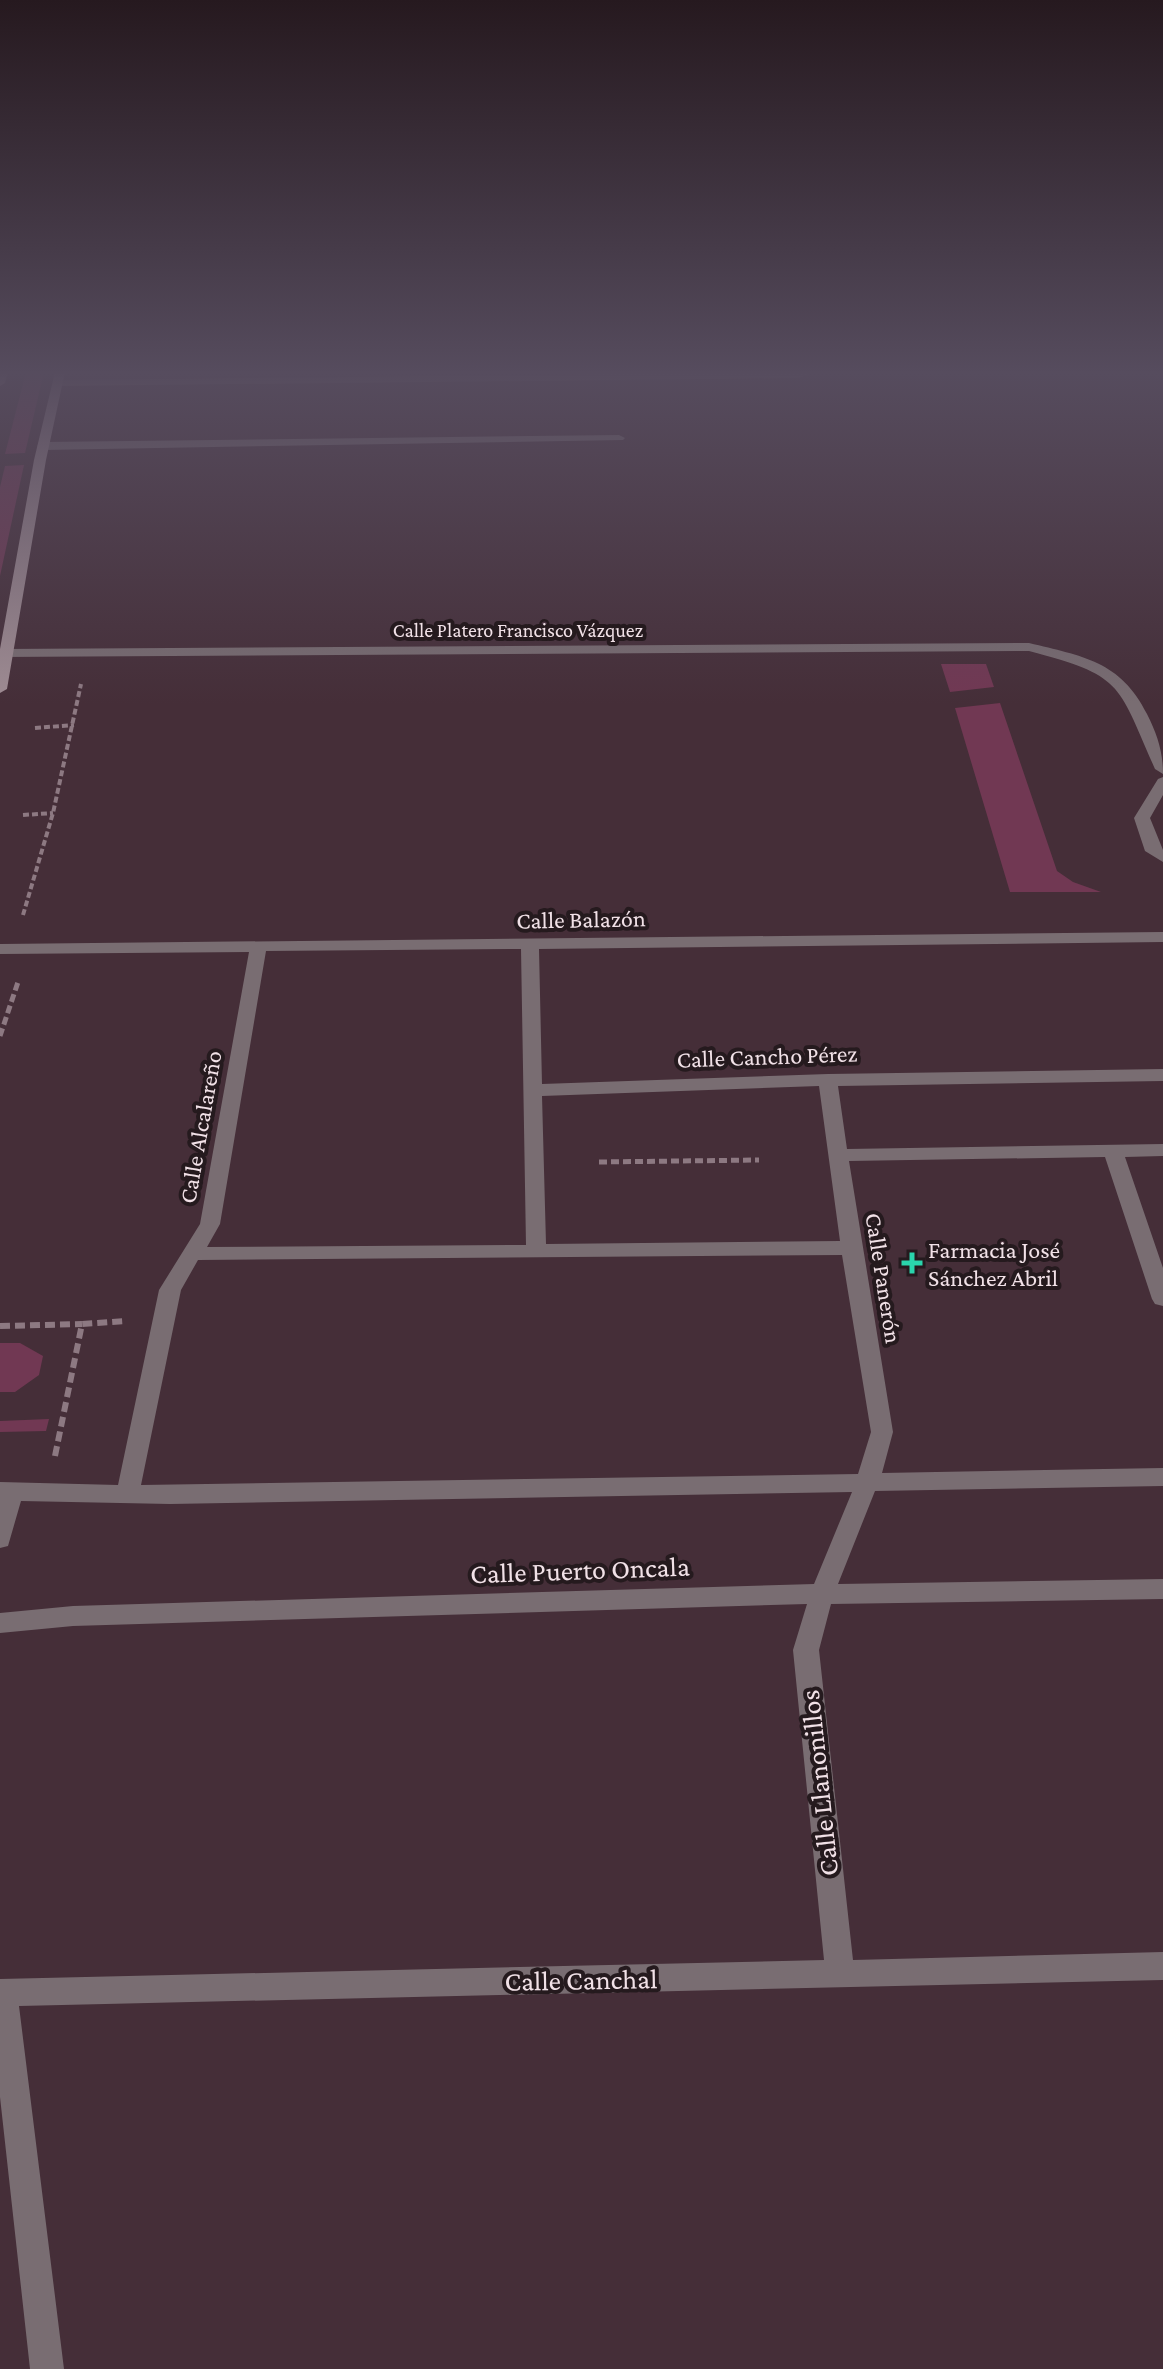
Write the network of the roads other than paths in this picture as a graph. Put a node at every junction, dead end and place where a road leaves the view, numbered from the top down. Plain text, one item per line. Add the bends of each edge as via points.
1 (36, 483) edge
2 (3, 653) edge
3 (0, 689) edge
4 (1163, 769) edge
5 (1163, 782) edge
6 (1163, 857) edge
7 (1163, 937) edge
8 (530, 944) junction
9 (258, 947) junction
10 (0, 949) edge
11 (1163, 1075) edge
12 (828, 1080) junction
13 (535, 1090) junction
14 (1163, 1150) edge
15 (1113, 1151) junction
16 (840, 1155) junction
17 (851, 1248) junction
18 (536, 1252) junction
19 (192, 1253) junction
20 (1163, 1299) edge
21 (1163, 1477) edge
22 (867, 1483) junction
23 (6, 1491) edge
24 (128, 1494) junction
25 (0, 1539) edge
26 (1163, 1589) edge
27 (822, 1594) junction
28 (0, 1623) edge
29 (1163, 1966) edge
30 (840, 1974) junction
31 (2, 1993) edge
32 (47, 2369) edge

1 - 2 main road
2 - 3 main road
2 - 4 street, Calle Platero Francisco Vázquez via 1029,647 1110,674 1127,691
5 - 6 street via 1142,818 1153,851
7 - 8 street, Calle Balazón
8 - 9 street, Calle Balazón
8 - 13 street
9 - 10 street, Calle Balazón
9 - 19 street, Calle Alcalareño via 210,1224
11 - 12 street, Calle Cancho Pérez
12 - 13 street, Calle Cancho Pérez
12 - 16 street, Calle Panerón
13 - 18 street
14 - 15 street
15 - 16 street
15 - 20 street
16 - 17 street, Calle Panerón
17 - 18 street
17 - 22 street, Calle Panerón via 882,1432
18 - 19 street
19 - 24 street, Calle Alcalareño via 170,1290
21 - 22 street
22 - 24 street
22 - 27 street, Calle Panerón
23 - 24 street
23 - 25 street
26 - 27 street, Calle Puerto Oncala
27 - 28 street, Calle Puerto Oncala via 73,1616
27 - 30 street, Calle Llanonillos via 806,1650
29 - 30 street, Calle Canchal
30 - 31 street, Calle Canchal
31 - 32 street

